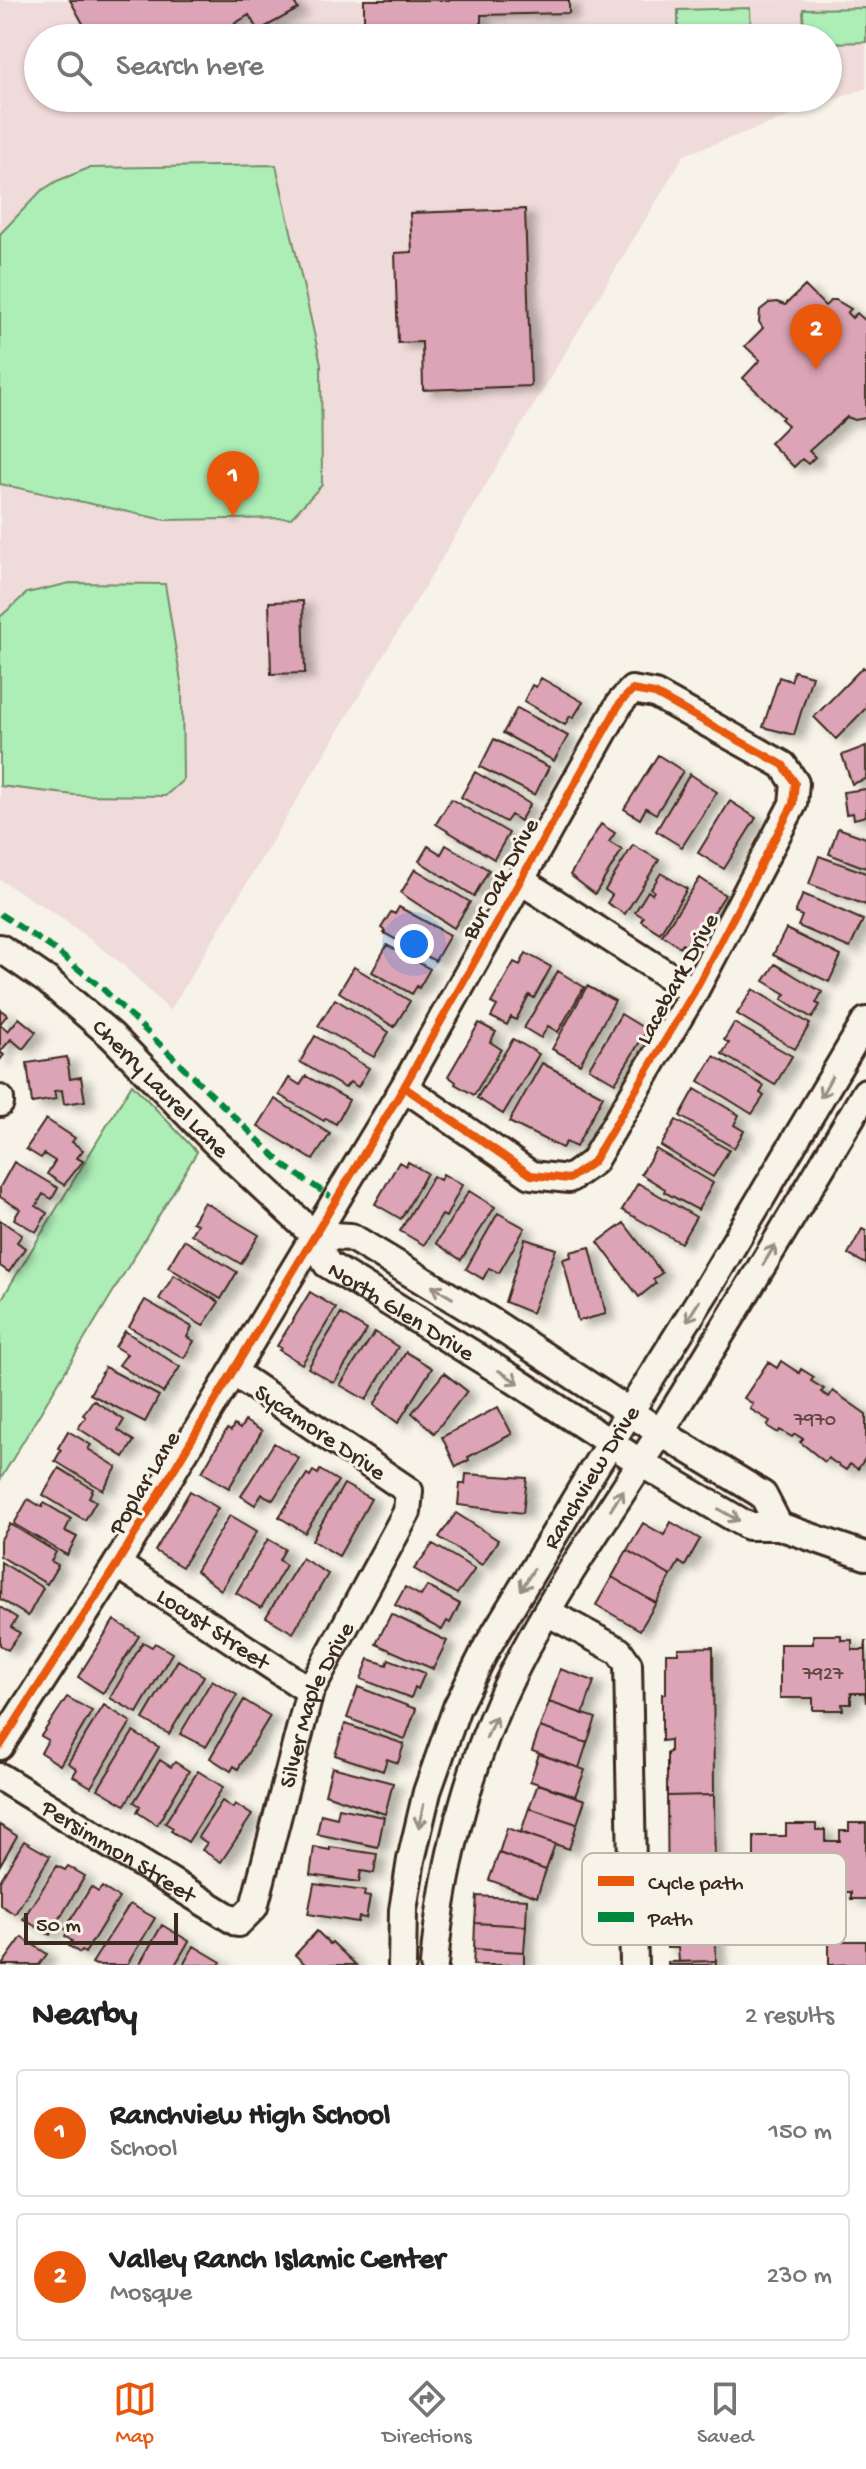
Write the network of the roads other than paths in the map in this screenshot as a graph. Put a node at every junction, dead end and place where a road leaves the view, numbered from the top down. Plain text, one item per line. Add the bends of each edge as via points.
1 (795, 783) joint
2 (520, 880) junction
3 (0, 948) edge
4 (694, 992) junction
5 (866, 1021) edge
6 (404, 1087) junction
7 (866, 1092) edge
8 (314, 1235) junction
9 (233, 1372) junction
10 (631, 1411) junction
11 (660, 1432) junction
12 (610, 1443) junction
13 (641, 1463) junction
14 (409, 1491) joint
15 (779, 1526) junction
16 (866, 1556) edge
17 (117, 1564) junction
18 (547, 1612) junction
19 (310, 1691) junction
20 (0, 1746) edge
21 (0, 1777) edge
22 (632, 1853) edge
23 (411, 1860) junction
24 (448, 1867) junction
25 (238, 1923) joint
26 (634, 1945) edge
27 (402, 1965) edge
28 (434, 1965) edge
29 (634, 1965) edge

1 - 2 street, Bur Oak Drive via 783,765 655,694 632,690
1 - 4 street, Lacebark Drive via 793,804
2 - 4 street
2 - 6 street, Bur Oak Drive
3 - 8 street, Cherry Laurel Lane via 112,1036
4 - 6 street, Lacebark Drive via 593,1162 569,1179 531,1175
5 -> 10 street, Ranchview Drive
6 - 8 street, Bur Oak Drive
11 -> 7 street, Ranchview Drive
8 - 9 street, Poplar Lane
10 -> 8 street, North Glen Drive via 351,1237
8 -> 12 street, North Glen Drive via 327,1264
9 - 14 street, Sycamore Drive
9 - 17 street, Poplar Lane
10 - 11 street, North Glen Drive
10 - 12 street, Ranchview Drive
11 - 13 street, Ranchview Drive
11 - 15 street, North Glen Drive via 763,1495
12 - 13 street, North Glen Drive
12 -> 23 street, Ranchview Drive via 487,1647 457,1707 427,1792
13 -> 15 street, North Glen Drive via 748,1526
18 -> 13 street, Ranchview Drive
14 - 19 street, Silver Maple Drive via 407,1512
15 - 16 street, North Glen Drive
17 - 19 street, Locust Street
17 - 20 street, Poplar Lane
18 - 22 street via 619,1651 628,1664
24 -> 18 street, Ranchview Drive via 483,1747 523,1653
19 - 25 street, Silver Maple Drive via 254,1907
21 - 25 street, Persimmon Street
23 - 24 street
23 - 27 street, Ranchview Drive
24 - 28 street, Ranchview Drive
26 - 29 street

